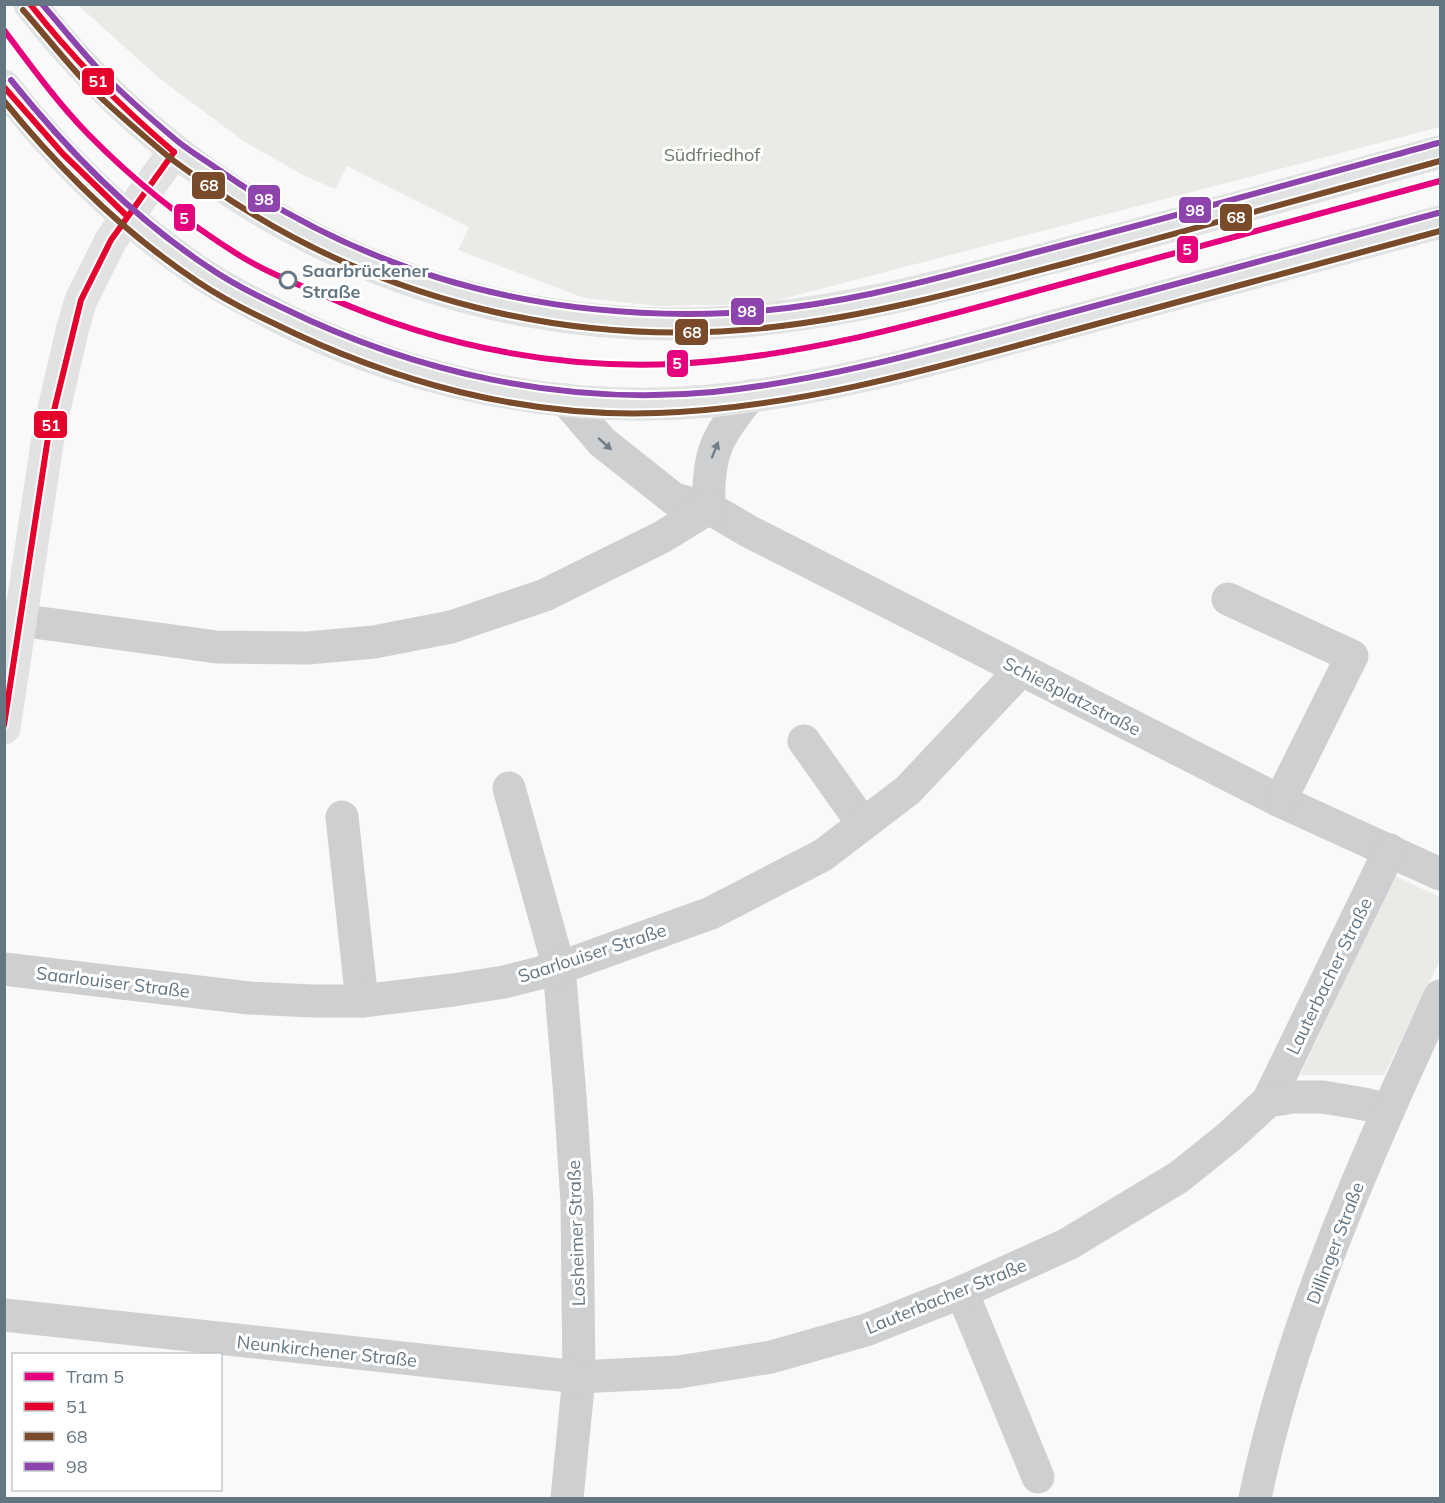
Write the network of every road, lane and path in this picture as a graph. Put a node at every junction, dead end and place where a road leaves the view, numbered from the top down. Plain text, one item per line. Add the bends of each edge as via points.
1 (30, 4) edge
2 (4, 86) edge
3 (174, 152) junction
4 (1440, 152) edge
5 (127, 216) junction
6 (1440, 222) edge
7 (750, 396) junction
8 (566, 400) junction
9 (709, 508) junction
10 (1228, 599) dead end
11 (13, 619) edge
12 (1021, 670) junction
13 (4, 728) edge
14 (804, 741) dead end
15 (509, 788) dead end
16 (1280, 801) junction
17 (342, 818) dead end
18 (863, 824) junction
19 (1390, 850) junction
20 (1440, 874) edge
21 (559, 968) junction
22 (4, 969) edge
23 (1440, 996) edge
24 (362, 1000) junction
25 (1268, 1101) junction
26 (1388, 1110) junction
27 (962, 1292) junction
28 (4, 1315) edge
29 (579, 1377) junction
30 (1038, 1477) dead end
31 (567, 1498) edge
32 (1255, 1498) edge

1 - 3 main road via 87,72
2 - 5 main road via 57,148
3 - 4 main road via 241,200 339,251 404,278 539,313 649,324 729,322 806,314 903,296
3 - 5 main road
5 - 8 main road via 197,271 340,346 445,379
5 - 11 main road via 81,300 54,405
6 - 7 main road via 939,357
7 - 8 main road via 647,404
9 -> 7 street via 712,457 726,427
8 -> 9 street, Schießplatzstraße via 602,442 674,499
9 - 11 street via 662,537 545,595 451,627 374,642 308,648 217,647
9 - 12 street, Schießplatzstraße
10 - 16 street via 1352,656
11 - 13 main road
12 - 16 street, Schießplatzstraße
12 - 18 street, Saarlouiser Straße via 908,790
14 - 18 street
15 - 21 street, Losheimer Straße
16 - 19 street, Schießplatzstraße
17 - 24 street
18 - 21 street, Saarlouiser Straße via 823,855 711,913
19 - 20 street, Schießplatzstraße
19 - 25 street, Lauterbacher Straße
21 - 24 street, Saarlouiser Straße via 504,982
21 - 29 street, Losheimer Straße via 577,1203
22 - 24 street, Saarlouiser Straße via 249,998
23 - 26 street, Dillinger Straße
25 - 26 street via 1323,1097
25 - 27 street, Lauterbacher Straße via 1179,1177 1068,1244
26 - 32 street, Dillinger Straße via 1334,1241 1287,1371
27 - 29 street, Lauterbacher Straße via 866,1330 771,1357 679,1372
27 - 30 street
28 - 29 street, Neunkirchener Straße
29 - 31 street, Losheimer Straße

